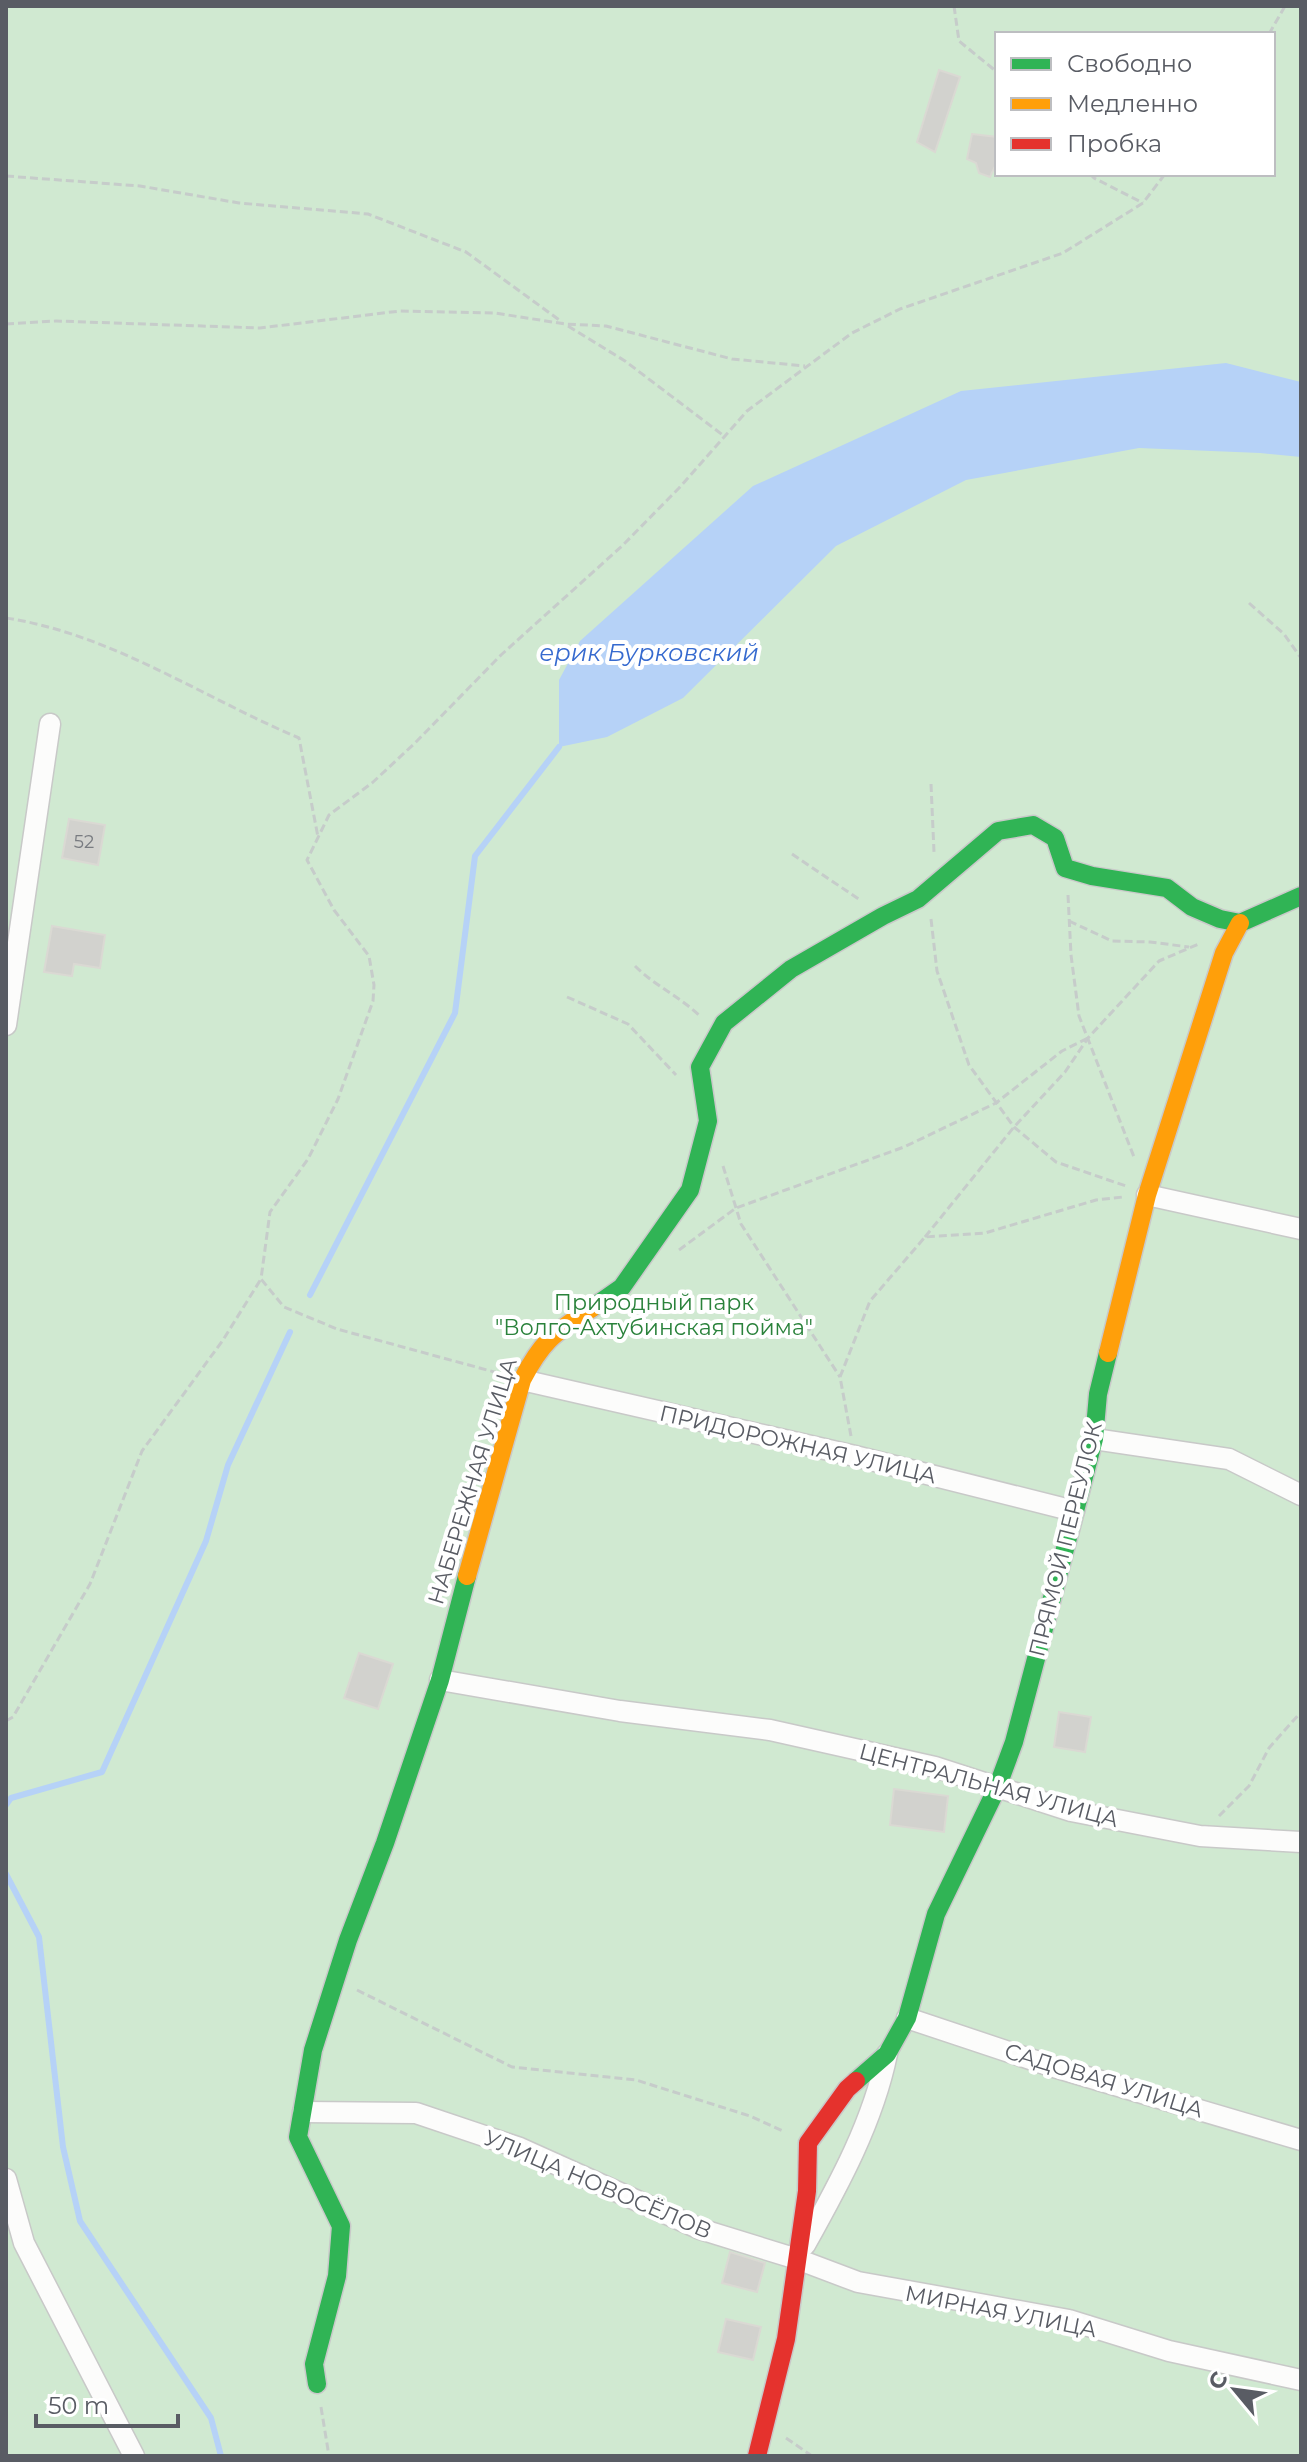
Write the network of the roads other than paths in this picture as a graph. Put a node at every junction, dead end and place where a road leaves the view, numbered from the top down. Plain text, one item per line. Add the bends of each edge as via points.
1 (50, 724) dead end
2 (1301, 896) edge
3 (1240, 923) junction
4 (6, 1025) edge
5 (1147, 1195) junction
6 (1301, 1229) edge
7 (522, 1380) junction
8 (1094, 1439) junction
9 (1301, 1495) edge
10 (1074, 1511) junction
11 (440, 1680) junction
12 (997, 1788) junction
13 (1301, 1842) edge
14 (907, 2018) junction
15 (887, 2054) junction
16 (303, 2112) junction
17 (1301, 2140) edge
18 (6, 2179) edge
19 (797, 2259) junction
20 (1301, 2380) edge
21 (317, 2384) road end
22 (134, 2456) edge
23 (757, 2456) edge

1 - 4 street
2 - 3 street
3 - 5 street, ПРЯМОЙ ПЕРЕУЛОК via 1224,953
3 - 7 street, НАБЕРЕЖНАЯ УЛИЦА via 1192,907 1167,888 1065,868 1055,838 1033,825 998,831 918,899 791,969 724,1023 700,1067 708,1121 690,1190 622,1287 549,1337
5 - 6 street
5 - 8 street, ПРЯМОЙ ПЕРЕУЛОК via 1098,1394
7 - 10 street, ПРИДОРОЖНАЯ УЛИЦА
7 - 11 street, НАБЕРЕЖНАЯ УЛИЦА
8 - 9 street via 1229,1459
8 - 10 street, ПРЯМОЙ ПЕРЕУЛОК
10 - 12 street, ПРЯМОЙ ПЕРЕУЛОК via 1014,1742
11 - 12 street, ЦЕНТРАЛЬНАЯ УЛИЦА via 770,1730 935,1767
11 - 16 street, НАБЕРЕЖНАЯ УЛИЦА via 313,2050
12 - 13 street, ЦЕНТРАЛЬНАЯ УЛИЦА via 1071,1811 1200,1836
12 - 14 street, ПРЯМОЙ ПЕРЕУЛОК via 936,1914
14 - 15 street, ПРЯМОЙ ПЕРЕУЛОК
14 - 17 street, САДОВАЯ УЛИЦА
15 - 19 street, ПРЯМОЙ ПЕРЕУЛОК via 880,2089 840,2184
15 - 19 street, ПРЯМОЙ ПЕРЕУЛОК via 847,2089 808,2143
16 - 19 street, УЛИЦА НОВОСЁЛОВ via 416,2113 520,2148 700,2229
16 - 21 street, НАБЕРЕЖНАЯ УЛИЦА via 298,2137 341,2226 337,2276 314,2364
18 - 22 street via 24,2243
19 - 20 street, МИРНАЯ УЛИЦА via 858,2282 1069,2320 1169,2351
19 - 23 street via 786,2339

